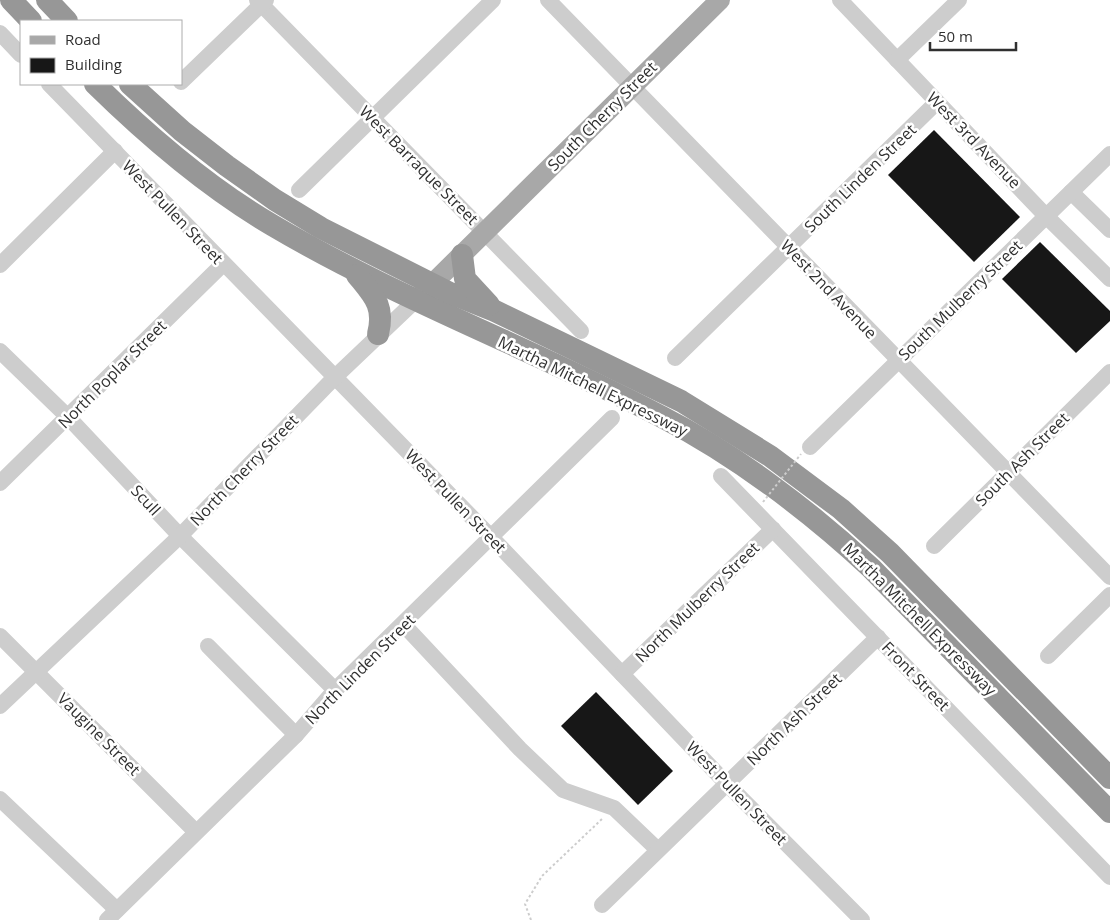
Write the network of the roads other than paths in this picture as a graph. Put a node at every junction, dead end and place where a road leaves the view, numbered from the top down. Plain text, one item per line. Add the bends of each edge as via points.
1 (10, 0) edge
2 (47, 0) edge
3 (493, 0) edge
4 (548, 0) edge
5 (720, 0) edge
6 (840, 0) edge
7 (959, 0) edge
8 (261, 2) edge
9 (31, 20) edge
10 (66, 20) edge
11 (1, 35) edge
12 (20, 54) edge
13 (897, 60) junction
14 (182, 82) edge
15 (50, 85) edge
16 (96, 85) edge
17 (131, 85) edge
18 (632, 87) junction
19 (937, 102) junction
20 (372, 118) junction
21 (115, 151) junction
22 (1110, 154) edge
23 (299, 190) dead end
24 (1071, 192) junction
25 (1046, 216) junction
26 (1110, 230) edge
27 (485, 232) junction
28 (788, 247) junction
29 (462, 255) junction
30 (223, 264) junction
31 (0, 265) edge
32 (353, 270) junction
33 (1110, 279) edge
34 (432, 284) junction
35 (416, 300) junction
36 (495, 311) junction
37 (581, 330) dead end
38 (378, 334) junction
39 (0, 351) edge
40 (675, 358) dead end
41 (898, 359) junction
42 (1110, 372) edge
43 (334, 377) junction
44 (68, 418) junction
45 (612, 418) dead end
46 (806, 450) road end
47 (1008, 474) junction
48 (721, 476) dead end
49 (0, 483) edge
50 (773, 529) junction
51 (180, 536) junction
52 (492, 538) junction
53 (934, 546) dead end
54 (1110, 577) edge
55 (1110, 594) edge
56 (404, 624) junction
57 (0, 636) edge
58 (878, 637) junction
59 (208, 646) dead end
60 (1048, 656) dead end
61 (37, 672) junction
62 (622, 674) junction
63 (335, 690) junction
64 (0, 706) edge
65 (296, 735) junction
66 (1110, 778) edge
67 (727, 784) junction
68 (0, 799) edge
69 (1110, 812) edge
70 (196, 832) junction
71 (658, 850) junction
72 (1110, 877) edge
73 (602, 905) dead end
74 (112, 915) edge
75 (862, 920) edge

1 - 9 highway
2 - 10 highway
3 - 20 street
4 - 18 street, West 2nd Avenue
5 - 18 main road, South Cherry Street
6 - 13 street, West 3rd Avenue
7 - 13 street
8 - 14 street
8 - 20 street, West Barraque Street
11 - 12 street
13 - 19 street, West 3rd Avenue
15 - 21 street, West Pullen Street
16 - 32 highway, Martha Mitchell Expressway via 143,129 223,192 270,224
17 - 34 highway, Martha Mitchell Expressway via 182,131 275,200 321,228
18 - 27 main road, South Cherry Street
18 - 28 street, West 2nd Avenue
19 - 25 street, West 3rd Avenue
19 - 28 street, South Linden Street
20 - 23 street
20 - 27 street, West Barraque Street
21 - 30 street, West Pullen Street
21 - 31 street
22 - 24 street, South Mulberry Street
24 - 25 street, South Mulberry Street
24 - 26 street
25 - 33 street, West 3rd Avenue
25 - 41 street, South Mulberry Street
27 - 29 main road, North Cherry Street
27 - 37 street, West Barraque Street
28 - 40 street, South Linden Street
28 - 41 street, West 2nd Avenue
29 - 34 main road, North Cherry Street
29 - 36 highway via 465,280
30 - 43 street, West Pullen Street
30 - 44 street, North Poplar Street
32 - 35 highway, Martha Mitchell Expressway
32 - 38 highway via 380,308 382,319
34 - 35 main road, North Cherry Street
34 - 36 highway, Martha Mitchell Expressway
35 - 38 street, North Cherry Street
35 - 69 highway, Martha Mitchell Expressway via 663,417 765,482 871,568
36 - 66 highway, Martha Mitchell Expressway via 681,401 808,483 890,553
38 - 43 street, North Cherry Street
39 - 44 street, Scull
41 - 46 street, South Mulberry Street
41 - 47 street, West 2nd Avenue
42 - 47 street, South Ash Street
43 - 51 street, North Cherry Street
43 - 52 street, West Pullen Street
44 - 49 street, North Poplar Street
44 - 51 street, Scull
45 - 52 street, North Linden Street
47 - 53 street, South Ash Street
47 - 54 street, West 2nd Avenue
48 - 50 street, Front Street
50 - 58 street, Front Street
50 - 62 street, North Mulberry Street
51 - 61 street, North Cherry Street
51 - 63 street, Scull
52 - 56 street, North Linden Street
52 - 62 street, West Pullen Street
55 - 60 street
56 - 63 street, North Linden Street
56 - 71 street via 520,749 563,790 614,808
57 - 61 street, Vaugine Street
58 - 67 street, North Ash Street
58 - 72 street, Front Street
59 - 65 street
61 - 64 street, North Cherry Street
61 - 70 street, Vaugine Street
62 - 67 street, West Pullen Street
63 - 65 street, North Linden Street
65 - 70 street, North Linden Street
67 - 71 street, North Ash Street
67 - 75 street, West Pullen Street
68 - 74 street
70 - 74 street, North Linden Street
71 - 73 street, North Ash Street

